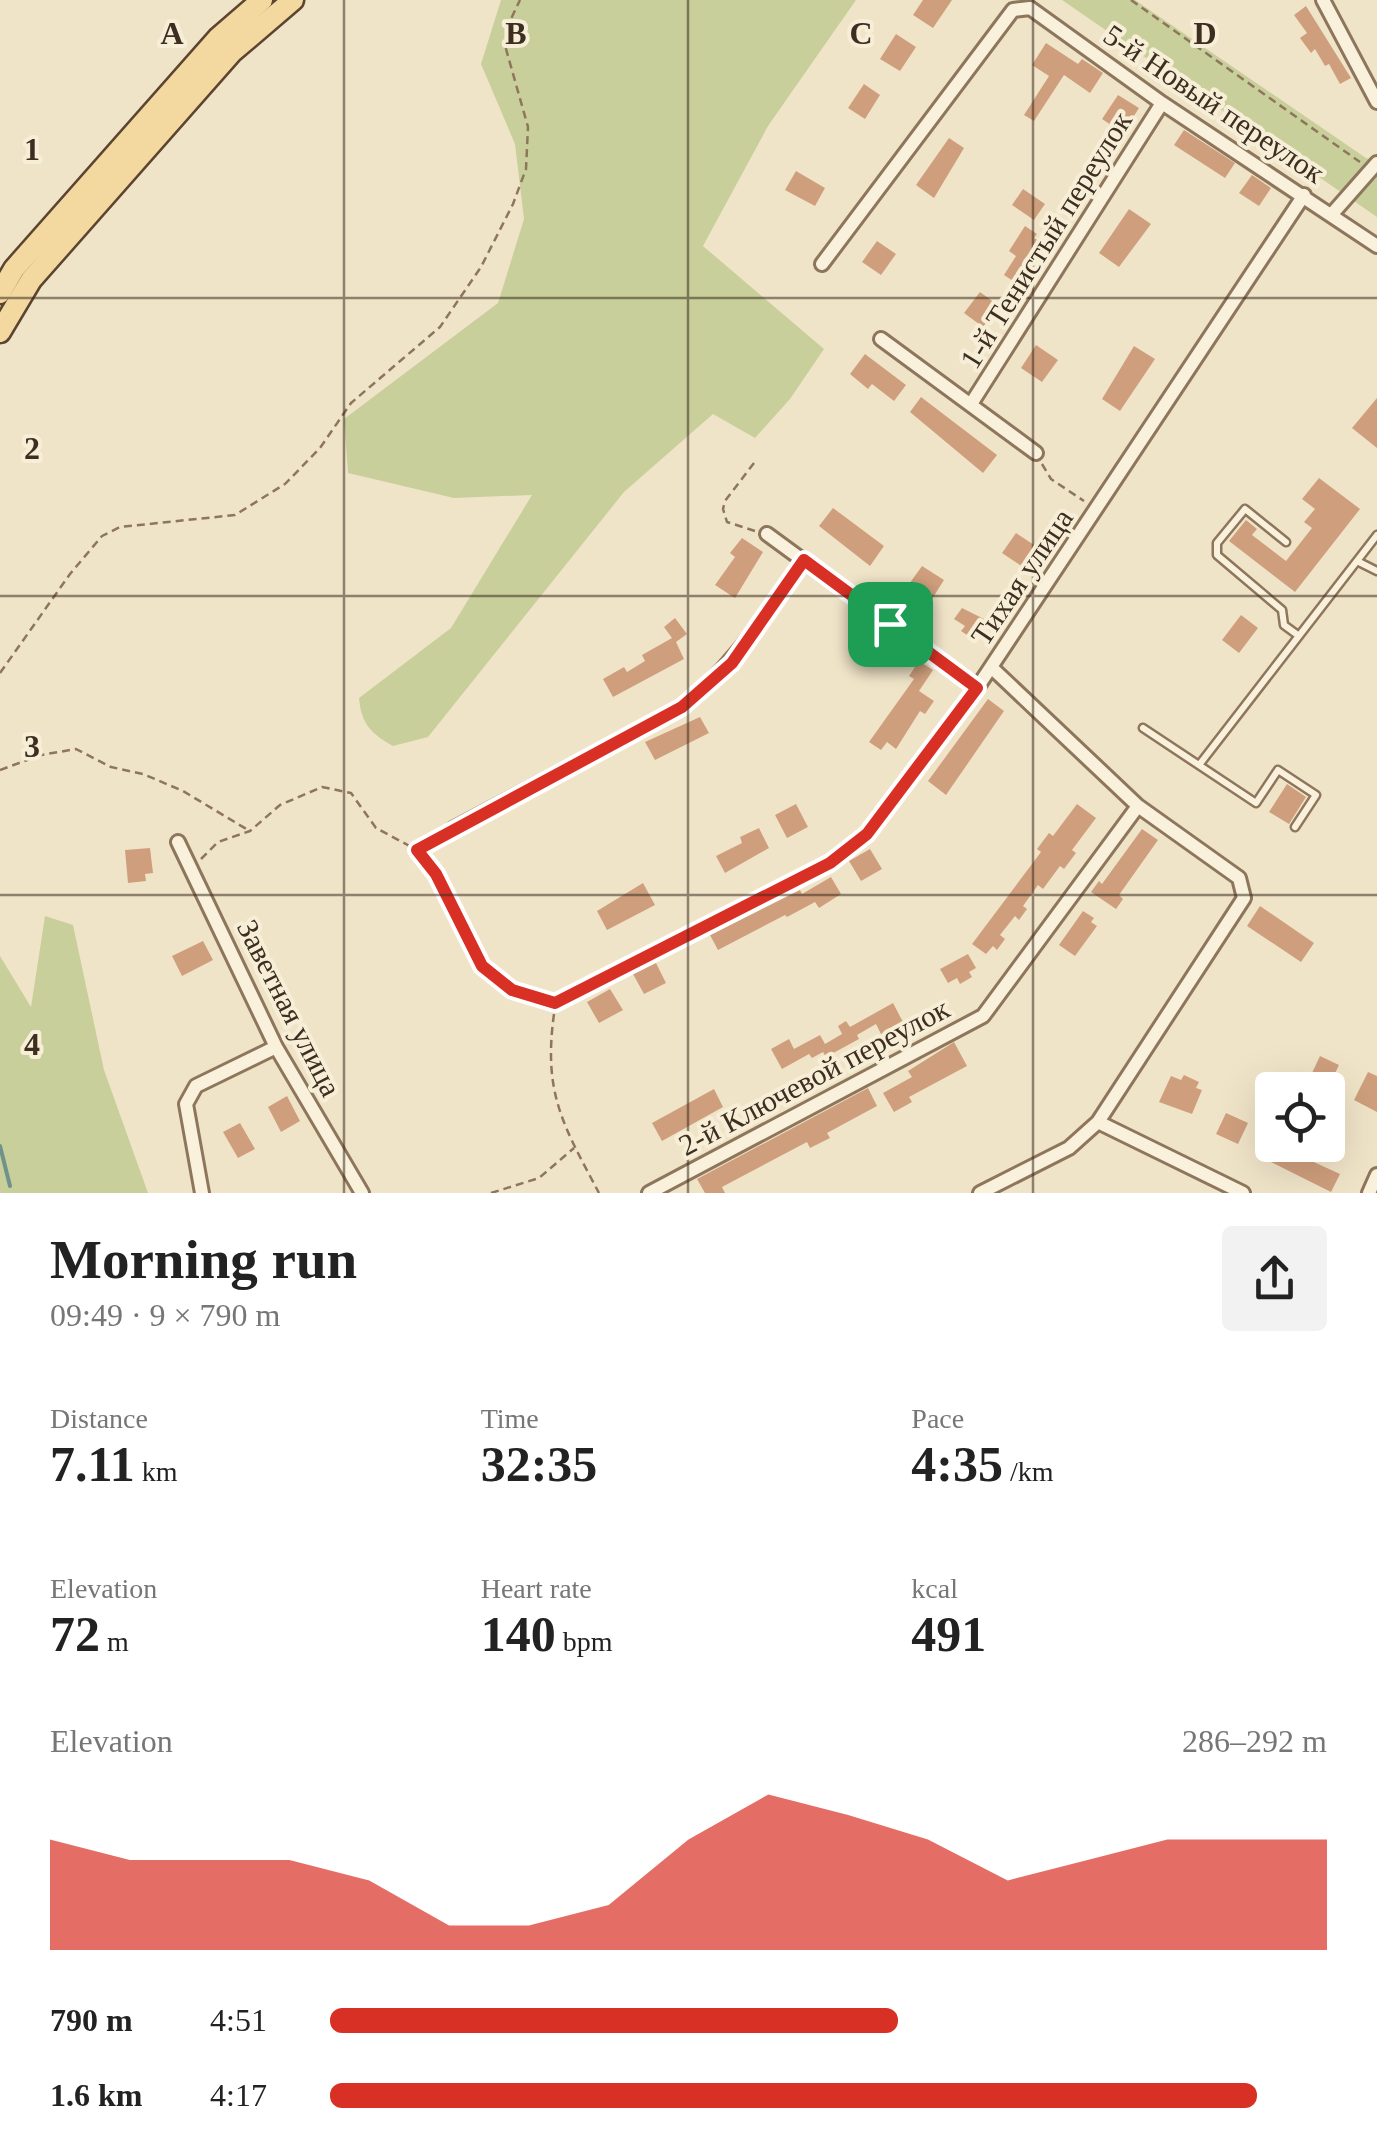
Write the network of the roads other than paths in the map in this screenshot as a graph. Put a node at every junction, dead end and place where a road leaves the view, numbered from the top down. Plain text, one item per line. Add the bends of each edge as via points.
1 (262, 0) edge
2 (293, 0) edge
3 (1323, 0) edge
4 (1377, 102) edge
5 (1162, 103) junction
6 (1373, 166) edge
7 (1304, 195) junction
8 (1332, 214) junction
9 (1377, 246) edge
10 (822, 264) dead end
11 (0, 293) edge
12 (0, 332) edge
13 (881, 338) dead end
14 (971, 404) junction
15 (1036, 453) road end
16 (767, 534) road end
17 (1377, 535) edge
18 (1286, 542) dead end
19 (804, 560) junction
20 (1357, 561) junction
21 (1377, 571) edge
22 (1299, 636) junction
23 (991, 667) junction
24 (977, 688) junction
25 (1143, 728) dead end
26 (1199, 765) junction
27 (1138, 806) junction
28 (1295, 827) dead end
29 (453, 829) road end
30 (178, 842) dead end
31 (555, 1003) road end
32 (276, 1047) junction
33 (1098, 1122) junction
34 (1377, 1175) edge
35 (202, 1193) edge
36 (362, 1193) edge
37 (649, 1193) edge
38 (980, 1193) edge
39 (1243, 1193) edge
40 (1368, 1193) edge

1 - 11 main road via 218,38
2 - 12 main road via 232,52 81,223 31,280
3 - 4 street
5 - 7 street, 5-й Новый переулок
5 - 10 street, 5-й Новый переулок via 1021,6
5 - 14 street, 1-й Тенистый переулок
6 - 8 street
7 - 8 street, 5-й Новый переулок
7 - 23 street, Тихая улица
8 - 9 street, 5-й Новый переулок
13 - 14 street
14 - 15 street
16 - 19 street
17 - 20 lane
18 - 22 lane via 1245,508 1217,543 1217,555 1282,610 1284,625
19 - 24 street
19 - 29 street via 732,663 682,707
20 - 21 lane
20 - 22 lane
22 - 26 lane
23 - 24 street, Тихая улица
23 - 27 street
24 - 31 street, Тихая улица via 867,834 830,863
25 - 26 lane
26 - 28 lane via 1256,803 1278,770 1316,795
27 - 33 street via 1240,878 1244,898
27 - 37 street, 2-й Ключевой переулок via 983,1016
30 - 32 street, Заветная улица
32 - 35 street via 196,1086 186,1104
32 - 36 street, Заветная улица
33 - 38 street via 1069,1148
33 - 39 street
34 - 40 street

